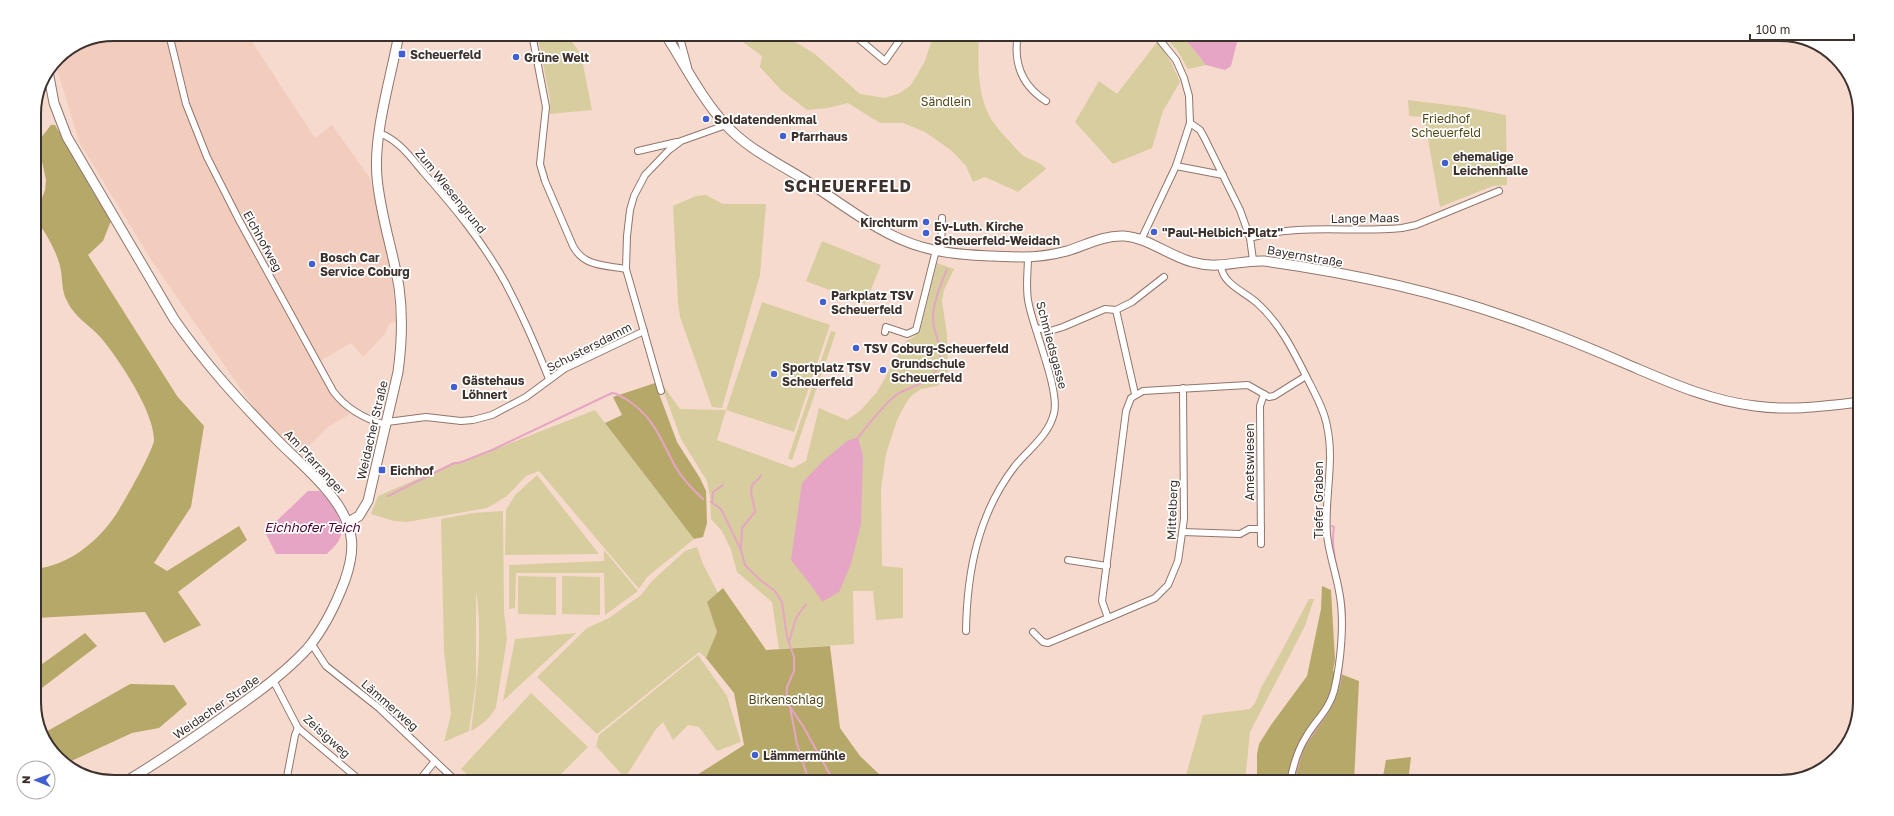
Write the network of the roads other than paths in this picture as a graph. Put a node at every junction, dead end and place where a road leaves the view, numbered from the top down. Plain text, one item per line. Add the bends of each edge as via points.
1 (171, 41) edge
2 (398, 41) edge
3 (533, 41) edge
4 (670, 41) edge
5 (681, 41) edge
6 (861, 41) edge
7 (899, 41) edge
8 (1017, 41) edge
9 (1161, 41) edge
10 (689, 70) junction
11 (50, 80) edge
12 (1046, 100) dead end
13 (1190, 123) junction
14 (726, 125) junction
15 (379, 133) junction
16 (681, 141) junction
17 (638, 151) dead end
18 (1176, 166) junction
19 (1223, 175) junction
20 (1499, 191) dead end
21 (942, 218) dead end
22 (1250, 238) junction
23 (1141, 240) junction
24 (938, 250) junction
25 (1028, 256) junction
26 (1253, 260) junction
27 (1222, 266) junction
28 (626, 269) junction
29 (1164, 277) dead end
30 (1116, 310) junction
31 (1036, 328) junction
32 (644, 331) junction
33 (885, 332) dead end
34 (1306, 376) junction
35 (549, 379) junction
36 (1183, 388) junction
37 (661, 391) dead end
38 (1135, 394) junction
39 (1264, 394) junction
40 (1853, 403) edge
41 (387, 423) junction
42 (347, 523) junction
43 (1261, 530) junction
44 (1183, 532) junction
45 (1261, 544) dead end
46 (1068, 560) dead end
47 (1107, 566) junction
48 (1108, 618) junction
49 (966, 631) dead end
50 (1033, 632) dead end
51 (311, 643) junction
52 (273, 680) junction
53 (298, 728) junction
54 (435, 761) junction
55 (136, 775) edge
56 (287, 775) edge
57 (354, 775) edge
58 (424, 775) edge
59 (450, 775) edge
60 (1292, 775) edge

1 - 41 street, Eichhofweg via 186,104 209,162 333,391 348,408 363,417
2 - 15 street, Weidacher Straße
3 - 28 street via 546,107 540,164 544,181 580,256 593,263
4 - 10 street, Bayernstraße
5 - 10 street
6 - 7 street via 885,61
8 - 12 street via 1018,68 1038,95
9 - 13 street via 1176,60 1184,78 1189,96
10 - 14 street, Bayernstraße
11 - 42 street, Am Pfarranger via 54,103 67,137 174,319 209,367 337,504
13 - 18 street
13 - 19 street via 1200,130
14 - 16 street, Schustersdamm
14 - 24 street, Bayernstraße via 756,149 875,224 905,241
15 - 35 street, Zum Wiesengrund via 399,145 444,195 475,235 505,283 530,332
15 - 41 street, Weidacher Straße via 377,179 399,287 402,320 398,372
16 - 17 street
16 - 28 street, Schustersdamm via 656,162 639,184 630,210
18 - 19 street
18 - 23 street
19 - 22 street
20 - 22 street, Lange Maas via 1416,226 1278,231
21 - 24 street
22 - 26 street
23 - 25 street, Bayernstraße via 1116,236 1045,256
23 - 27 street, Bayernstraße via 1192,262
24 - 25 street, Bayernstraße
24 - 33 street via 916,330 907,334 886,328
25 - 31 street, Schmiedsgasse via 1028,299
26 - 27 street, Bayernstraße
26 - 40 street, Bayernstraße via 1290,264 1437,296 1487,310 1539,328 1674,384 1720,399 1756,406 1799,409
27 - 34 street, Tiefer Graben via 1222,272 1229,282 1256,302 1276,324
28 - 32 street, Schustersdamm
29 - 30 street via 1132,302
30 - 31 street via 1104,309 1050,331
30 - 38 street
31 - 49 street, Schmiedsgasse via 1052,386 1055,412 1044,434 1000,488 981,527 968,583
32 - 35 street, Schustersdamm via 564,369
32 - 37 street, Schustersdamm
34 - 39 street via 1274,396
34 - 60 street, Tiefer Graben via 1327,426 1330,445 1327,537 1340,592 1340,639 1334,691 1324,713 1308,733 1299,750
35 - 41 street, Schustersdamm via 510,407 486,416 461,421 412,418
36 - 38 street
36 - 39 street via 1248,385
36 - 44 street, Mittelberg
38 - 47 street via 1129,400 1126,411
39 - 43 street, Ametswiesen via 1260,406
41 - 42 street, Weidacher Straße via 367,505 359,516
42 - 51 street, Weidacher Straße via 353,545 348,572 335,604
43 - 44 street via 1248,529 1240,534
43 - 45 street, Ametswiesen
44 - 48 street, Mittelberg via 1172,578 1161,594 1144,604
46 - 47 street
47 - 48 street via 1102,601
48 - 50 street, Mittelberg via 1048,643 1043,642
51 - 52 street, Weidacher Straße
51 - 54 street, Lämmerweg via 326,666 379,708
52 - 53 street, Zeisigweg
52 - 55 street, Weidacher Straße via 176,750
53 - 56 street
53 - 57 street, Zeisigweg
54 - 58 street
54 - 59 street, Lämmerweg

